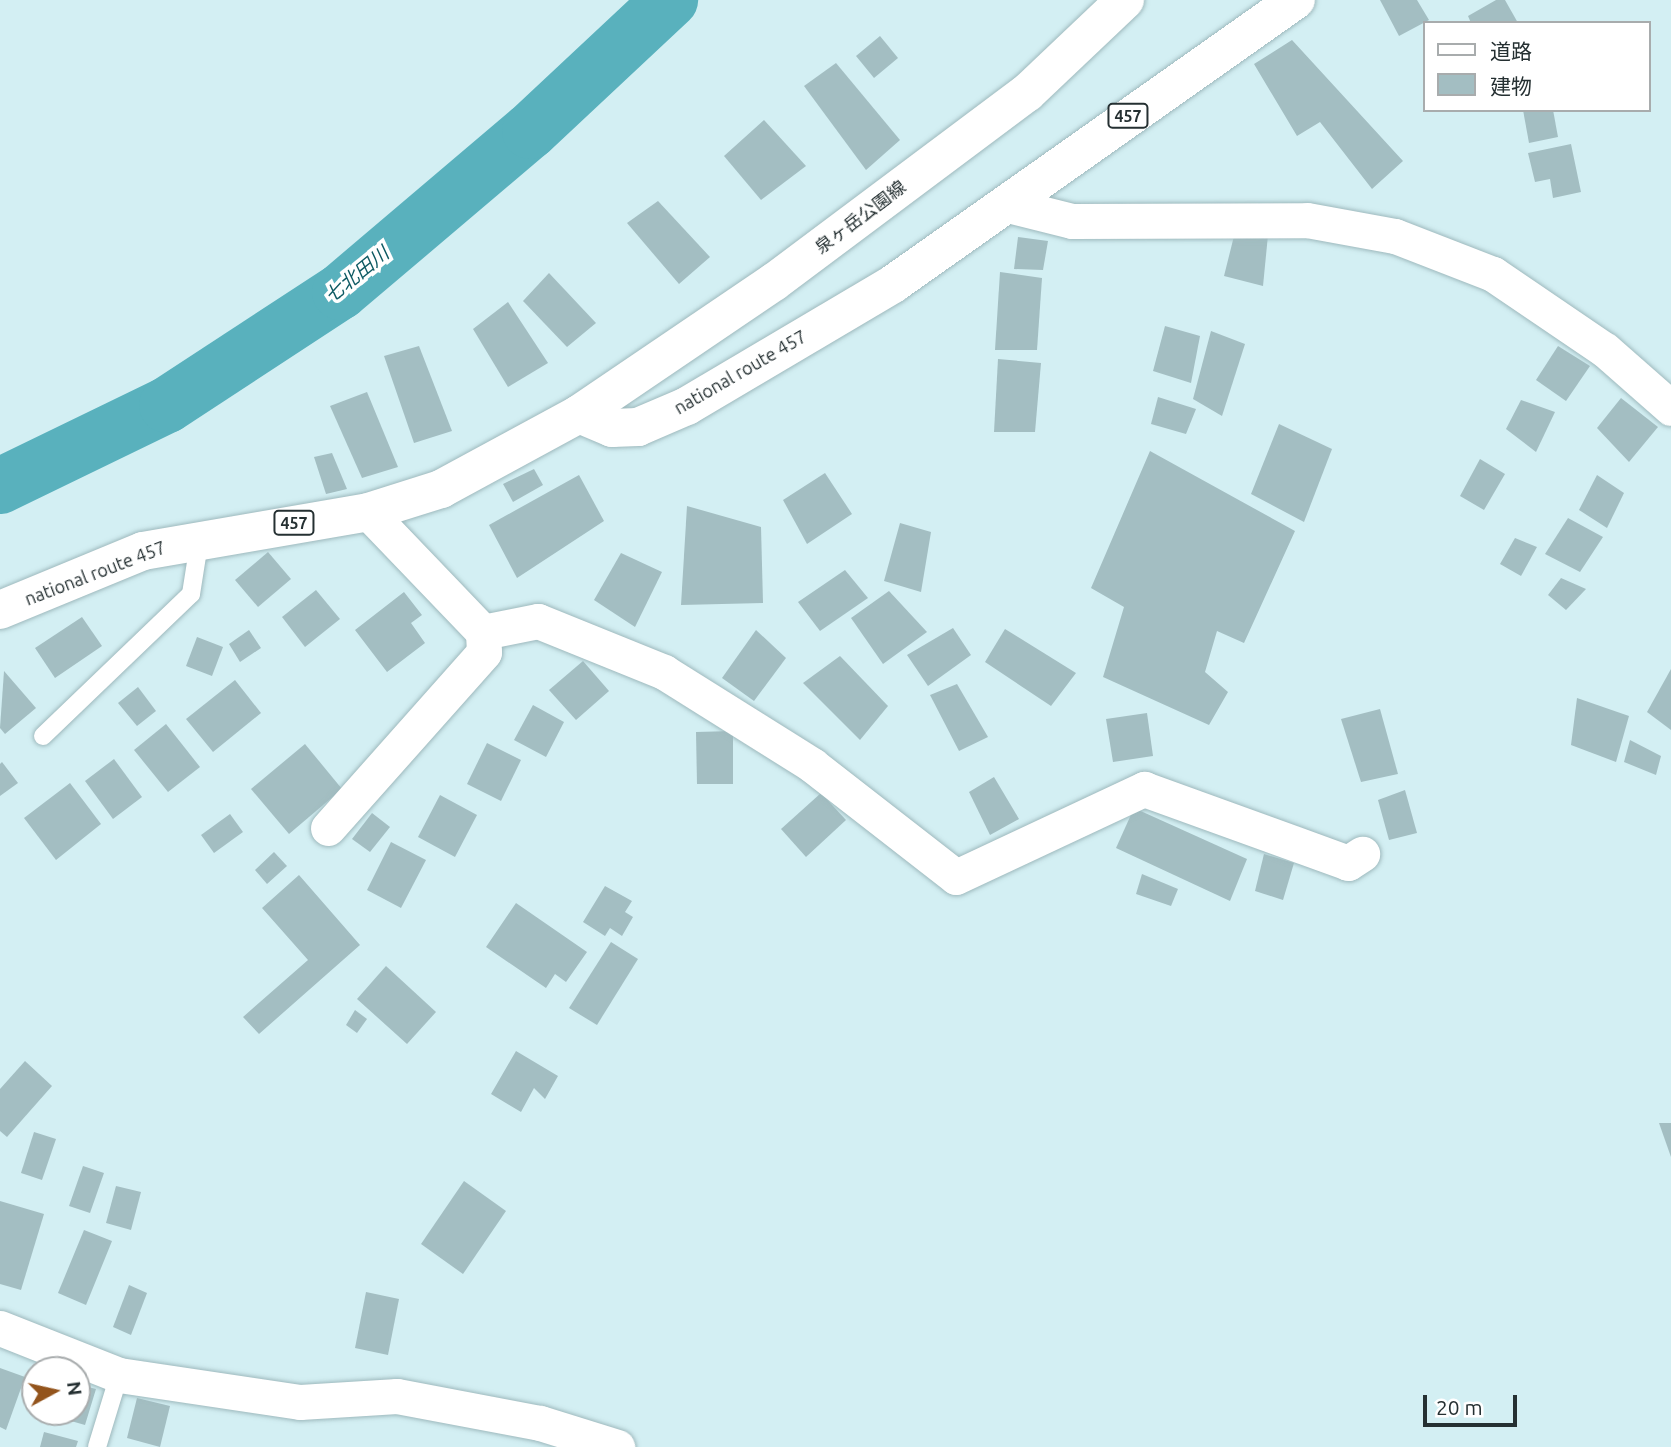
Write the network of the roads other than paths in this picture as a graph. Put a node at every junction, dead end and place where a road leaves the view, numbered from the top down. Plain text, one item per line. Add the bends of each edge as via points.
1 (1125, 0) edge
2 (1296, 0) edge
3 (1004, 204) junction
4 (1671, 408) edge
5 (579, 414) junction
6 (368, 512) junction
7 (200, 537) junction
8 (0, 610) edge
9 (483, 632) junction
10 (43, 736) dead end
11 (328, 828) dead end
12 (1362, 854) dead end
13 (0, 1328) edge
14 (119, 1376) junction
15 (97, 1447) edge
16 (617, 1447) edge

1 - 5 main road, 泉ヶ岳公園線 via 1027,93 774,282
2 - 3 main road, national route 457 / 457
3 - 4 street via 1072,221 1307,220 1395,236 1493,274 1605,350
3 - 5 main road, national route 457 / 457 via 893,284 687,406 638,427 612,428
5 - 6 main road, national route 457 / 457 via 441,489
6 - 7 main road, national route 457 / 457
6 - 9 street
7 - 8 main road, national route 457 / 457 via 143,551
7 - 10 lane via 191,594
9 - 11 street via 484,652
9 - 12 street via 538,621 664,673 812,765 956,877 1144,789 1348,863
13 - 14 street
14 - 15 lane
14 - 16 street via 300,1402 397,1396 540,1423

